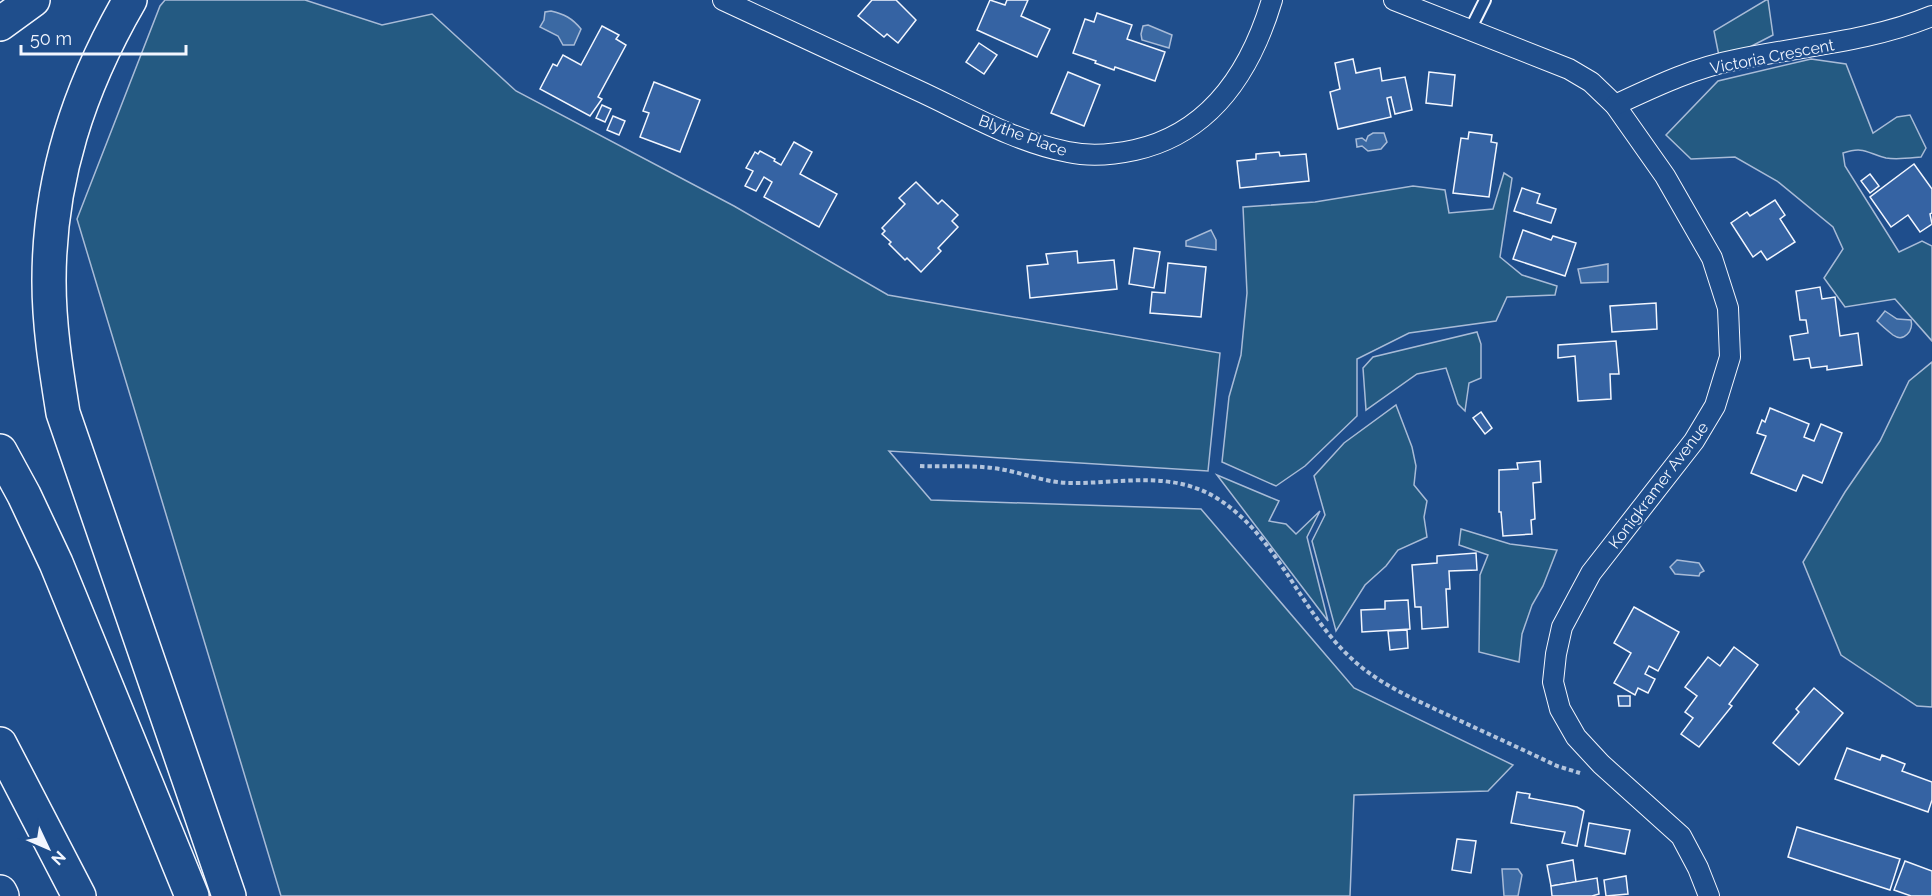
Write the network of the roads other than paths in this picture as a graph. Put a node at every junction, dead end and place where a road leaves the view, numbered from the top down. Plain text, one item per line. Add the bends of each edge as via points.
1 (33, 0) edge
2 (130, 0) edge
3 (723, 0) edge
4 (1272, 0) edge
5 (1394, 0) edge
6 (1485, 0) edge
7 (1930, 20) edge
8 (0, 24) edge
9 (1470, 30) junction
10 (1615, 105) junction
11 (0, 451) edge
12 (0, 744) edge
13 (80, 896) edge
14 (192, 896) edge
15 (229, 896) edge
16 (1709, 896) edge

1 - 8 highway
2 - 15 highway via 76,110 61,169 51,227 52,340 63,413
3 - 4 street, Blythe Place via 998,128 1068,152 1107,156 1155,145 1185,130 1210,110 1254,50
5 - 9 street, Konigkramer Avenue
6 - 9 lane
7 - 10 street, Victoria Crescent via 1878,35 1733,60 1671,80
9 - 10 street, Konigkramer Avenue via 1569,69 1591,82
10 - 16 street, Konigkramer Avenue via 1665,176 1712,258 1728,308 1730,357 1715,406 1694,441 1591,573 1576,600 1562,627 1553,682 1560,709 1576,737 1681,836
11 - 14 highway via 56,563
12 - 13 highway

